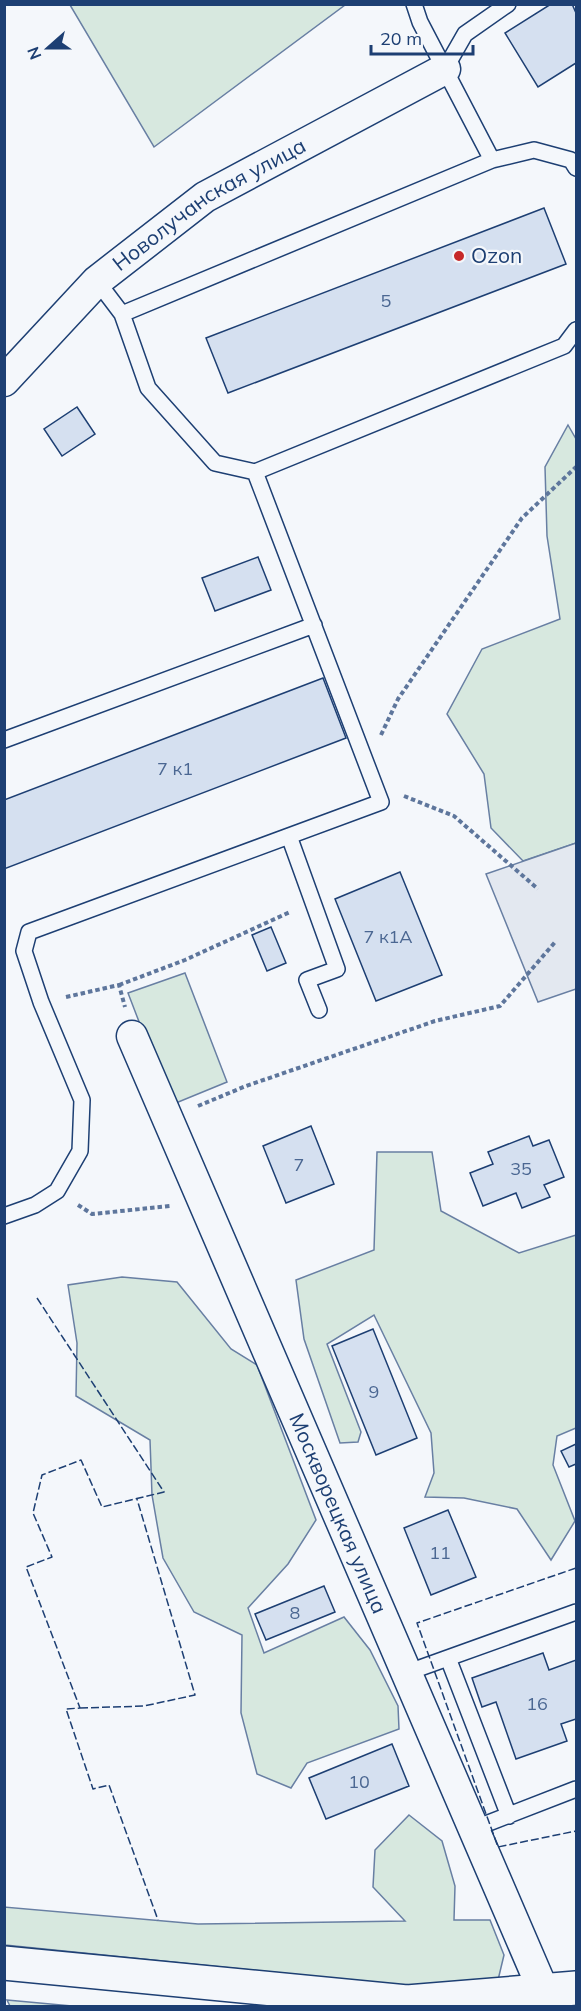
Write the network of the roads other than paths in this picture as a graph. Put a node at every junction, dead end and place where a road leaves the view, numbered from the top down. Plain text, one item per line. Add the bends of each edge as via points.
1 (414, 4) edge
2 (508, 4) edge
3 (445, 69) junction
4 (492, 160) junction
5 (576, 168) edge
6 (97, 280) junction
7 (122, 314) junction
8 (576, 330) edge
9 (4, 381) edge
10 (255, 472) junction
11 (314, 625) junction
12 (4, 740) edge
13 (289, 836) junction
14 (319, 1010) dead end
15 (132, 1036) road end
16 (4, 1215) edge
17 (576, 1612) edge
18 (448, 1658) junction
19 (406, 1672) junction
20 (576, 1790) edge
21 (509, 1816) junction
22 (473, 1828) junction
23 (4, 1963) edge
24 (576, 1988) edge
25 (544, 1992) junction
26 (407, 2004) edge

1 - 3 lane
2 - 3 lane via 465,34
3 - 4 lane
3 - 6 street, Новолучанская улица via 205,197
4 - 5 lane via 534,150 571,160
4 - 7 lane
6 - 7 lane
6 - 9 street, Новолучанская улица
7 - 10 lane via 148,388 215,463
8 - 10 lane via 564,346
10 - 11 lane
11 - 12 lane
11 - 13 lane via 381,802
13 - 14 lane via 337,969 308,980
13 - 16 lane via 29,932 24,951 82,1100 80,1151 57,1191 35,1205
15 - 19 street, Москворецкая улица
17 - 18 lane
18 - 19 lane
18 - 21 lane
19 - 22 street, Москворецкая улица
20 - 21 lane
21 - 22 lane
22 - 25 street, Москворецкая улица
23 - 26 street
24 - 25 street
25 - 26 street

